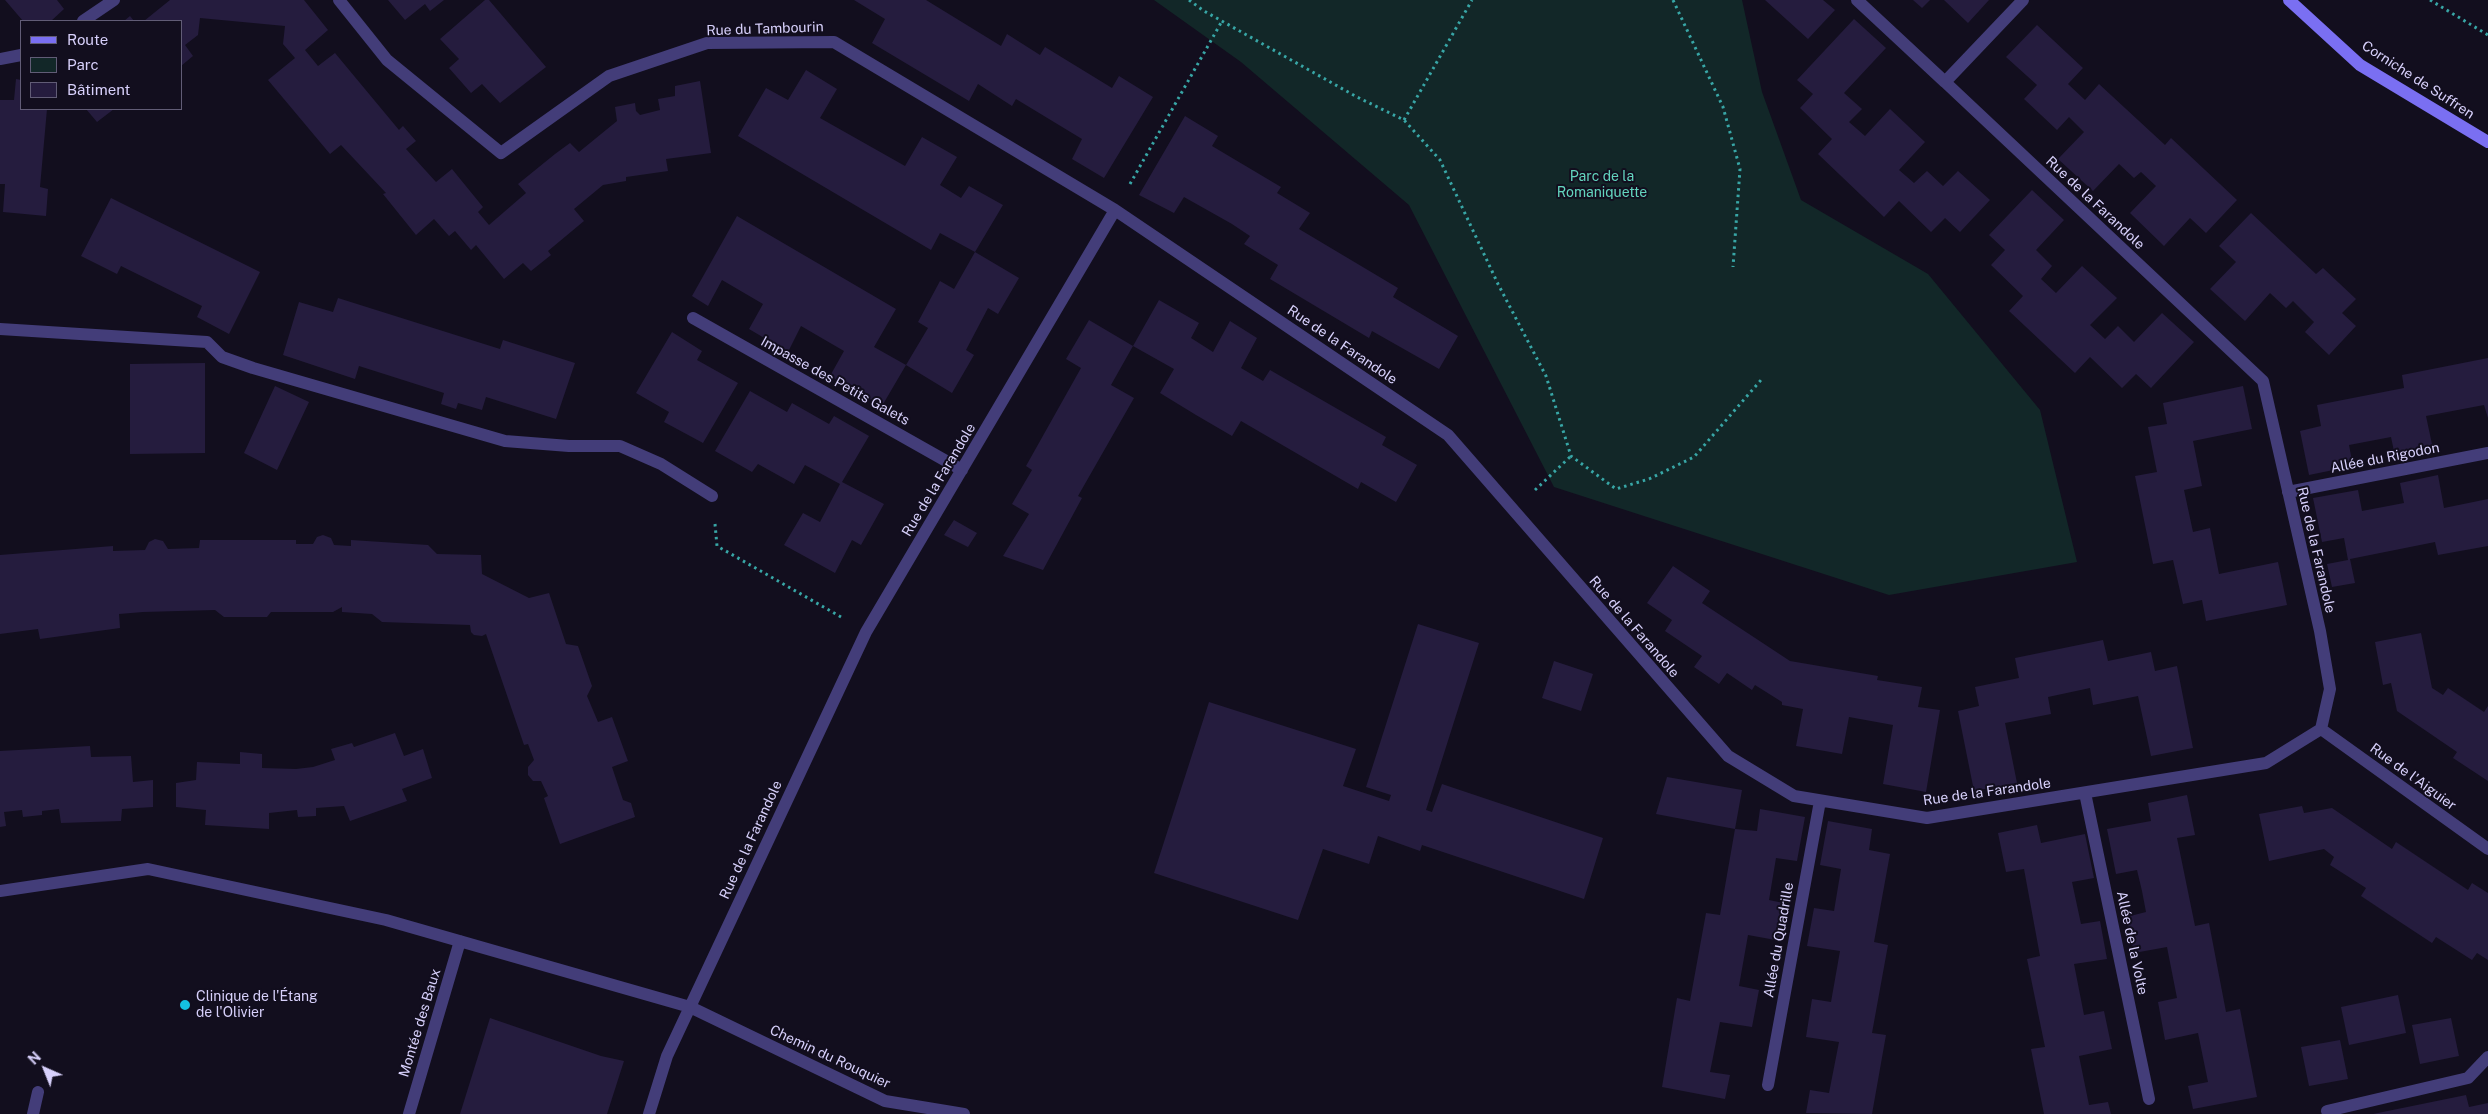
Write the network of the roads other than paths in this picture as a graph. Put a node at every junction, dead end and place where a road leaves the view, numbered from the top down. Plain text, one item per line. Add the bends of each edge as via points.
1 (114, 0) edge
2 (339, 0) edge
3 (1857, 0) edge
4 (2023, 0) edge
5 (2289, 0) edge
6 (84, 20) edge
7 (20, 55) edge
8 (0, 59) edge
9 (1945, 82) junction
10 (2488, 142) edge
11 (1115, 210) junction
12 (693, 318) dead end
13 (0, 329) edge
14 (2488, 453) edge
15 (962, 470) junction
16 (2288, 492) junction
17 (712, 496) road end
18 (2321, 729) junction
19 (2085, 793) junction
20 (1820, 801) junction
21 (2488, 849) edge
22 (0, 891) edge
23 (460, 942) junction
24 (690, 1007) junction
25 (2488, 1057) edge
26 (1768, 1085) dead end
27 (38, 1092) dead end
28 (2149, 1100) dead end
29 (2327, 1111) dead end
30 (33, 1114) edge
31 (409, 1114) edge
32 (649, 1114) edge
33 (964, 1114) edge

1 - 6 street
2 - 11 street, Rue du Tambourin via 387,60 501,152 609,76 707,43 834,42
3 - 9 street, Rue de la Farandole
4 - 9 street
5 - 10 main road, Corniche de Suffren via 2360,65
7 - 8 street
9 - 16 street, Rue de la Farandole via 2263,381
11 - 15 street, Rue de la Farandole
11 - 20 street, Rue de la Farandole via 1448,434 1728,756 1794,796
12 - 15 street, Impasse des Petits Galets
13 - 17 street via 207,342 222,357 253,368 504,441 620,446 661,464
14 - 16 street, Allée du Rigodon
15 - 24 street, Rue de la Farandole via 866,632
16 - 18 street, Rue de la Farandole via 2330,689
18 - 19 street, Rue de la Farandole via 2266,762
18 - 21 street, Rue de l'Aiguier
19 - 20 street, Rue de la Farandole via 1928,818
19 - 28 street, Allée de la Volte
20 - 26 street, Allée du Quadrille
22 - 23 street, Chemin du Rouquier via 148,869 386,920
23 - 24 street, Chemin du Rouquier
23 - 31 street, Montée des Baux
24 - 32 street, Rue de la Farandole via 667,1056
24 - 33 street, Chemin du Rouquier via 885,1101
25 - 29 street via 2468,1078
27 - 30 street

